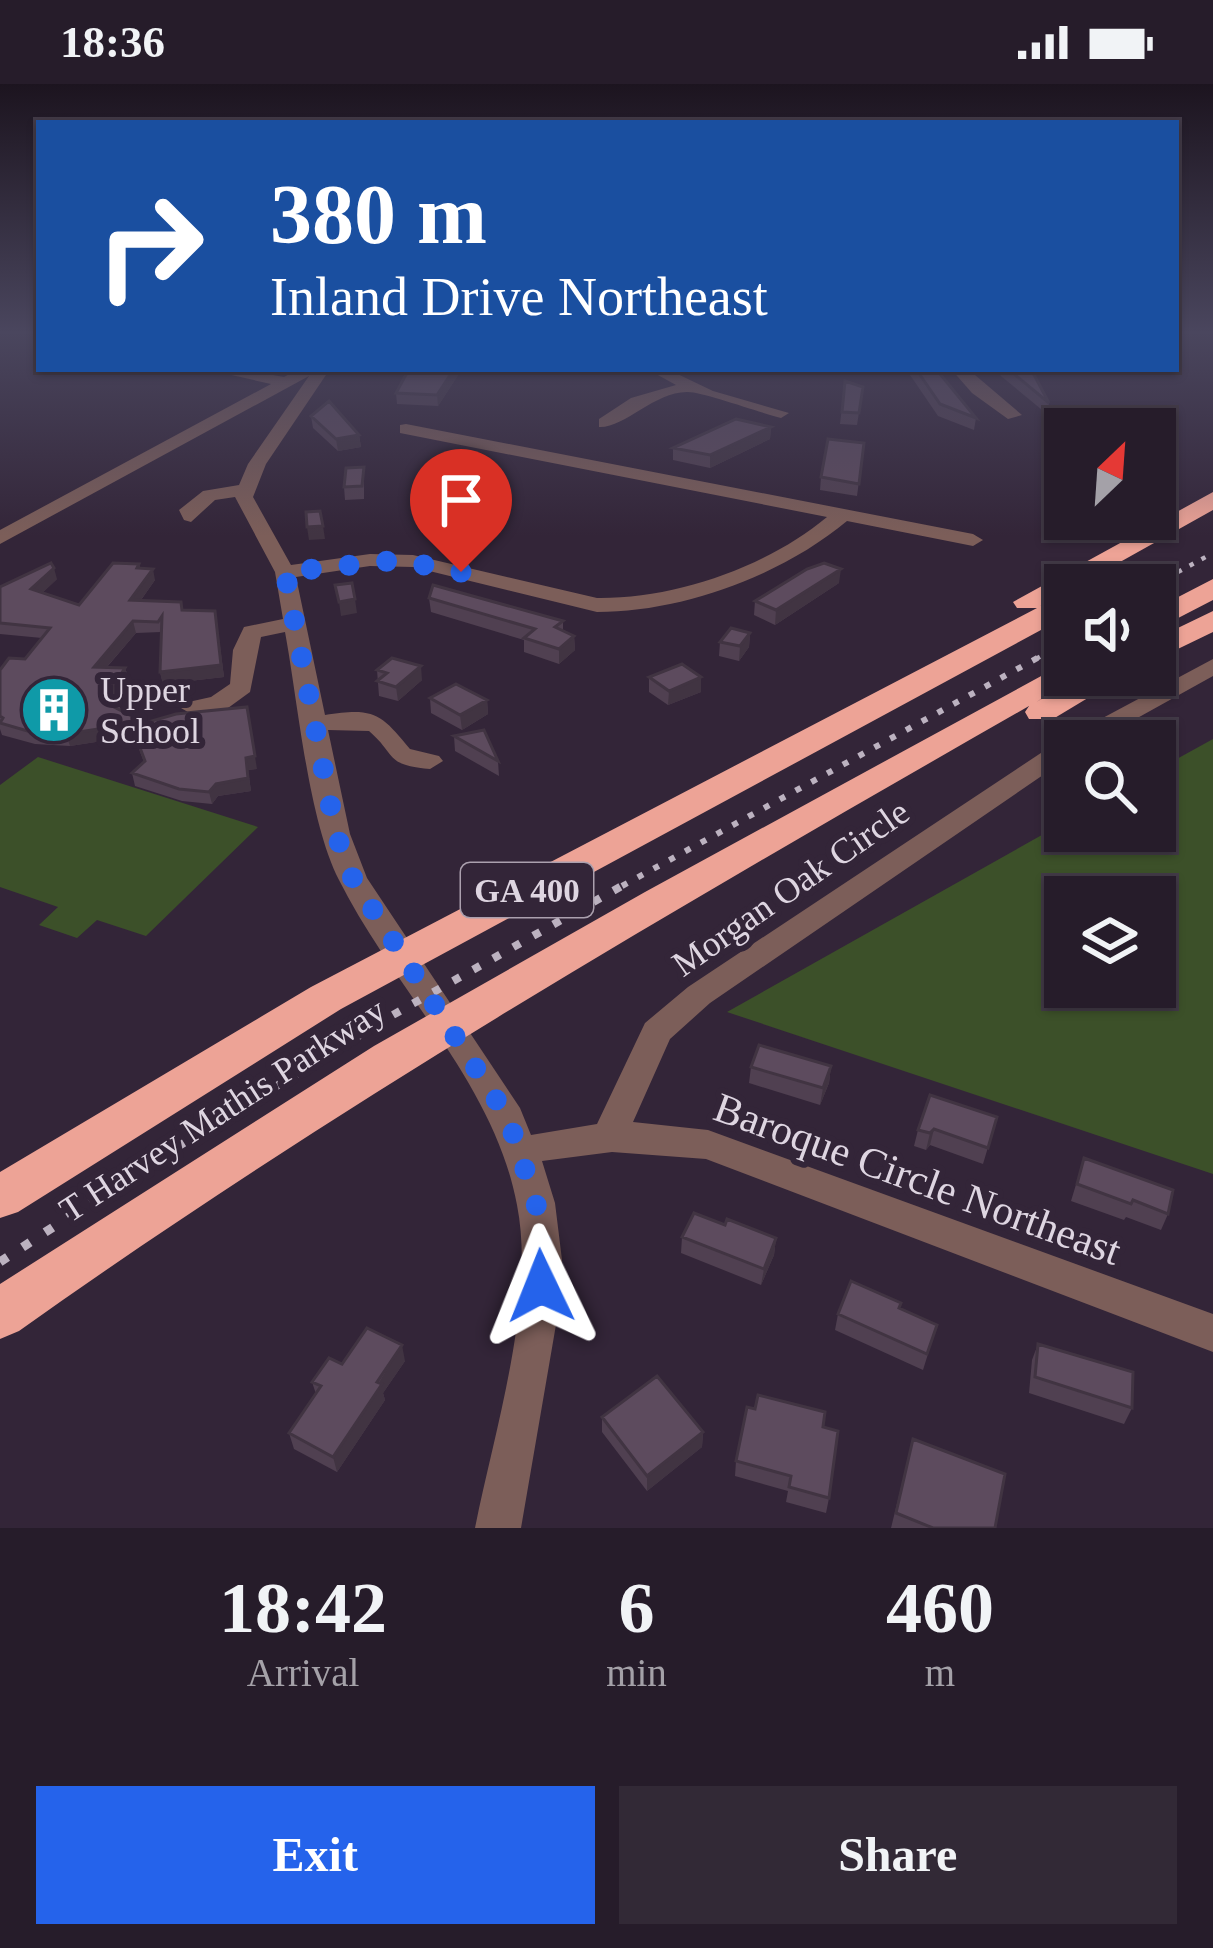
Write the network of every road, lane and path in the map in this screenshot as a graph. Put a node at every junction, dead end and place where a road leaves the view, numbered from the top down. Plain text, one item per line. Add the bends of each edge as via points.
1 (269, 401) edge
2 (287, 401) edge
3 (635, 401) edge
4 (729, 401) edge
5 (995, 401) edge
6 (781, 413) dead end
7 (1014, 415) dead end
8 (605, 423) dead end
9 (406, 429) dead end
10 (1213, 500) edge
11 (842, 515) junction
12 (1213, 528) edge
13 (0, 538) edge
14 (973, 540) dead end
15 (1144, 564) edge
16 (285, 572) junction
17 (1213, 588) edge
18 (1176, 609) edge
19 (1044, 615) edge
20 (1213, 620) edge
21 (293, 624) junction
22 (1176, 640) edge
23 (1213, 666) edge
24 (1044, 684) edge
25 (1068, 696) edge
26 (885, 698) junction
27 (193, 708) edge
28 (1115, 720) edge
29 (314, 725) junction
30 (430, 761) dead end
31 (1044, 762) edge
32 (588, 942) junction
33 (610, 1134) junction
34 (513, 1135) junction
35 (0, 1197) edge
36 (0, 1314) edge
37 (1213, 1333) edge
38 (498, 1528) edge

1 - 13 street
2 - 16 street via 245,493
3 - 8 street
4 - 6 street
5 - 7 street
9 - 11 street
10 - 26 highway via 918,663
11 - 14 street
11 - 16 street via 795,550 630,615 413,561
12 - 15 highway
16 - 21 street
17 - 18 highway
19 - 26 highway, T Harvey Mathis Parkway / GA 400
20 - 22 highway
21 - 27 street via 252,632 242,687
21 - 29 street
23 - 28 street
24 - 32 highway, T Harvey Mathis Parkway / GA 400
25 - 32 highway
26 - 35 highway, T Harvey Mathis Parkway / GA 400 via 326,998
29 - 30 street via 370,721 401,756
29 - 34 street via 353,879
31 - 33 street, Morgan Oak Circle via 699,995 657,1032
32 - 36 highway, T Harvey Mathis Parkway / GA 400 via 271,1130
33 - 34 street, Baroque Circle Northeast
33 - 37 street, Baroque Circle Northeast via 708,1145
34 - 38 street via 536,1203 543,1260

